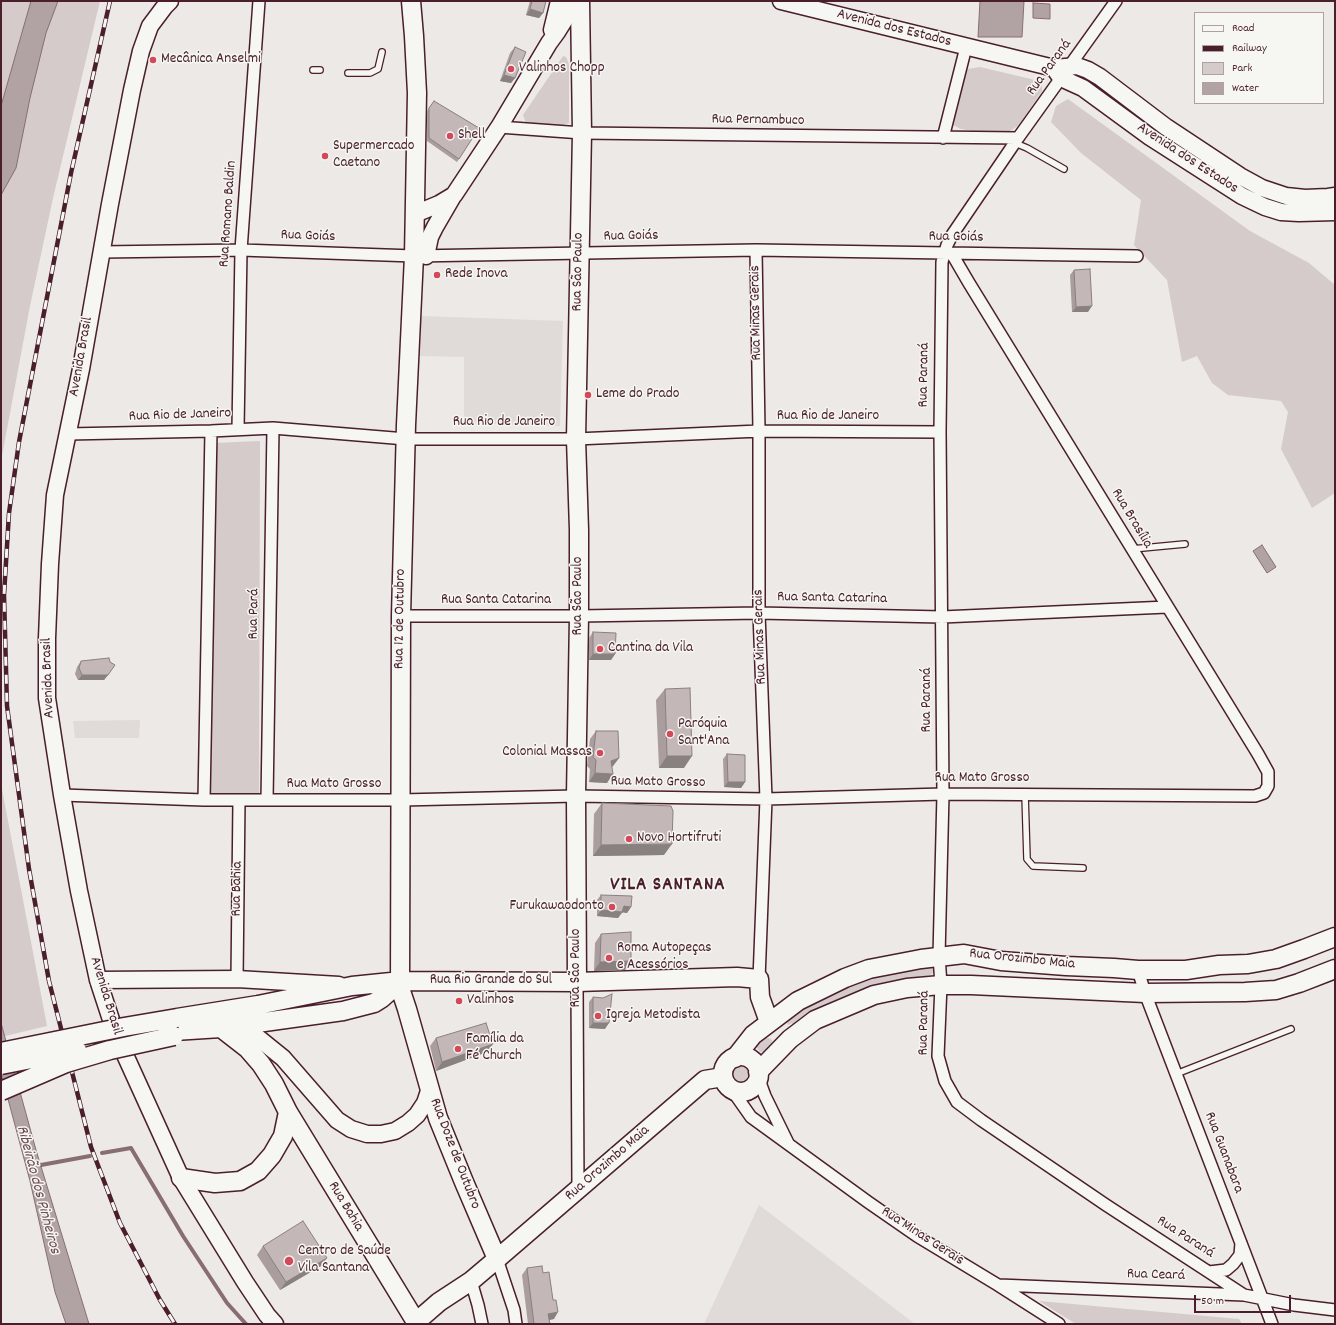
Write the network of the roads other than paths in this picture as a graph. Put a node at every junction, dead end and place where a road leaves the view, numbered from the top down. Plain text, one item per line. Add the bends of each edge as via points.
1 (170, 1) edge
2 (259, 1) edge
3 (411, 1) edge
4 (560, 1) edge
5 (574, 1) edge
6 (580, 1) edge
7 (781, 1) edge
8 (1116, 1) edge
9 (549, 43) junction
10 (966, 47) junction
11 (382, 52) dead end
12 (313, 70) dead end
13 (320, 70) dead end
14 (1062, 71) junction
15 (348, 73) dead end
16 (499, 127) junction
17 (582, 133) junction
18 (943, 138) junction
19 (1016, 141) junction
20 (1064, 169) dead end
21 (454, 195) junction
22 (1335, 196) edge
23 (1335, 212) edge
24 (415, 214) junction
25 (241, 250) junction
26 (756, 250) junction
27 (102, 252) junction
28 (579, 253) junction
29 (948, 253) junction
30 (420, 256) junction
31 (1138, 256) dead end
32 (273, 428) junction
33 (238, 429) junction
34 (211, 431) junction
35 (760, 432) junction
36 (940, 432) junction
37 (68, 434) junction
38 (406, 439) junction
39 (576, 439) junction
40 (1185, 544) dead end
41 (1132, 549) junction
42 (1167, 607) junction
43 (759, 613) junction
44 (400, 616) junction
45 (579, 616) junction
46 (942, 617) junction
47 (943, 794) junction
48 (1025, 794) junction
49 (62, 795) junction
50 (576, 796) junction
51 (1255, 796) joint
52 (766, 799) junction
53 (204, 800) junction
54 (239, 800) junction
55 (267, 800) junction
56 (401, 800) junction
57 (1082, 868) dead end
58 (1335, 937) edge
59 (939, 956) junction
60 (1335, 969) edge
61 (1138, 970) junction
62 (237, 978) junction
63 (759, 979) junction
64 (98, 980) junction
65 (401, 981) junction
66 (577, 982) junction
67 (941, 985) junction
68 (352, 986) junction
69 (1145, 994) junction
70 (769, 1022) junction
71 (227, 1028) junction
72 (175, 1029) junction
73 (1291, 1029) dead end
74 (790, 1039) junction
75 (1, 1052) edge
76 (735, 1058) junction
77 (1, 1065) edge
78 (1176, 1074) junction
79 (758, 1075) junction
80 (728, 1084) junction
81 (1, 1091) edge
82 (429, 1091) junction
83 (288, 1112) junction
84 (789, 1145) junction
85 (181, 1178) junction
86 (578, 1190) junction
87 (1241, 1242) junction
88 (497, 1259) junction
89 (1208, 1272) junction
90 (471, 1281) junction
91 (998, 1285) junction
92 (1244, 1295) junction
93 (1263, 1299) junction
94 (1335, 1310) edge
95 (414, 1323) edge
96 (275, 1324) edge
97 (482, 1324) edge
98 (516, 1324) edge
99 (1059, 1324) edge
100 (1272, 1324) edge

1 - 27 main road, Avenida Brasil via 150,26 141,51
2 - 25 street, Rua Romano Baldin
3 - 24 main road, Rua 12 de Outubro via 417,93
4 - 9 main road
5 - 9 main road
6 - 17 main road, Rua São Paulo
7 - 10 main road, Avenida dos Estados
8 - 14 street, Rua Paraná
9 - 16 main road
10 - 14 main road, Avenida dos Estados
10 - 18 street
11 - 15 lane via 378,69 370,73
12 - 13 lane
14 - 19 street, Rua Paraná
14 - 22 main road, Avenida dos Estados via 1077,66 1100,77 1166,127 1262,188 1286,196
14 - 23 main road, Avenida dos Estados via 1150,137 1247,198 1281,212
16 - 17 street, Rua Pernambuco
16 - 21 main road
17 - 18 street, Rua Pernambuco
17 - 28 main road, Rua São Paulo
18 - 19 street, Rua Pernambuco
19 - 20 lane
19 - 29 street, Rua Paraná via 952,235 946,245
21 - 24 main road
21 - 30 main road
24 - 30 main road, Rua 12 de Outubro
25 - 27 street, Rua Goiás
25 - 30 street, Rua Goiás
25 - 33 street, Rua Romano Baldin
26 - 28 street, Rua Goiás
26 - 29 street, Rua Goiás
26 - 35 street, Rua Minas Gerais
27 - 37 main road, Avenida Brasil
28 - 30 street, Rua Goiás
28 - 39 main road, Rua São Paulo
29 - 31 street, Rua Goiás
29 - 36 street, Rua Paraná via 942,274
29 - 41 street, Rua Brasília
30 - 38 main road, Rua 12 de Outubro
32 - 33 street, Rua Rio de Janeiro
32 - 38 street, Rua Rio de Janeiro
32 - 55 street, Rua Pará
33 - 34 street, Rua Rio de Janeiro
34 - 37 street, Rua Rio de Janeiro
34 - 53 street
35 - 36 street, Rua Rio de Janeiro
35 - 39 street, Rua Rio de Janeiro
35 - 43 street, Rua Minas Gerais
36 - 46 street, Rua Paraná
37 - 49 main road, Avenida Brasil via 55,494 47,638 47,698
38 - 39 street, Rua Rio de Janeiro
38 - 44 main road, Rua 12 de Outubro
39 - 45 main road, Rua São Paulo
40 - 41 lane
41 - 42 street, Rua Brasília
42 - 46 street, Rua Santa Catarina
42 - 51 street, Rua Brasília via 1268,772 1268,786 1264,793
43 - 45 street, Rua Santa Catarina
43 - 46 street, Rua Santa Catarina
43 - 52 street, Rua Minas Gerais
44 - 45 street, Rua Santa Catarina
44 - 56 main road, Rua 12 de Outubro
45 - 50 main road, Rua São Paulo
46 - 47 street, Rua Paraná
47 - 48 street, Rua Mato Grosso
47 - 52 street, Rua Mato Grosso
47 - 59 street, Rua Paraná
48 - 51 street, Rua Mato Grosso
48 - 57 lane via 1027,859 1033,866
49 - 53 street, Rua Mato Grosso
49 - 64 main road, Avenida Brasil
50 - 52 street, Rua Mato Grosso
50 - 56 street, Rua Mato Grosso
50 - 66 main road, Rua São Paulo
52 - 63 street, Rua Minas Gerais
53 - 54 street, Rua Mato Grosso
54 - 55 street, Rua Mato Grosso
54 - 62 street, Rua Bahia
55 - 56 street, Rua Mato Grosso
56 - 65 main road, Rua 12 de Outubro
58 - 61 main road, Rua Orozimbo Maia via 1276,959 1248,964 1186,970
59 - 61 main road, Rua Orozimbo Maia via 964,954 1001,961
59 - 67 street, Rua Paraná
59 - 70 main road, Rua Orozimbo Maia via 869,969 845,978 798,1001
60 - 69 main road, Rua Orozimbo Maia via 1276,990
61 - 69 street, Rua Guanabara
62 - 64 main road
62 - 68 main road
63 - 66 main road, Rua Rio Grande do Sul via 737,977
63 - 70 main road, Rua Minas Gerais via 760,997
64 - 85 main road, Avenida Brasil via 116,1035
65 - 66 main road, Rua Rio Grande do Sul
65 - 68 main road, Rua Rio Grande do Sul
65 - 71 main road via 382,998 343,1011
65 - 82 main road, Rua Doze de Outubro via 400,988
66 - 86 street, Rua São Paulo
67 - 69 main road, Rua Orozimbo Maia
67 - 74 main road, Rua Orozimbo Maia via 907,988 874,995 815,1020
67 - 89 street, Rua Paraná via 938,1056 945,1081 957,1102
68 - 72 main road, Rua Rio Grande do Sul via 258,1006
69 - 78 street, Rua Guanabara
70 - 74 main road
70 - 76 main road, Rua Orozimbo Maia via 753,1035
71 - 72 main road
71 - 82 main road via 257,1037 273,1049 337,1120 351,1129 367,1134 395,1131 408,1123 425,1103
71 - 83 main road, Rua Bahia via 262,1064
72 - 75 main road, bridge via 124,1027
72 - 77 main road, bridge
72 - 81 main road, bridge via 66,1063
73 - 78 lane
74 - 79 main road, Rua Orozimbo Maia
76 - 79 main road via 747,1058 752,1061 756,1065
76 - 80 main road via 723,1071
78 - 87 street, Rua Guanabara
79 - 80 main road via 753,1087 743,1092
79 - 84 street, Rua Minas Gerais via 765,1096
80 - 84 street, Rua Minas Gerais via 751,1118
80 - 86 main road, Rua Orozimbo Maia via 706,1080
82 - 88 main road, Rua Doze de Outubro via 440,1125
83 - 85 main road via 283,1136 272,1155 258,1171 240,1181 215,1183
83 - 95 main road, Rua Bahia
84 - 91 street, Rua Minas Gerais via 918,1236
85 - 96 main road, Avenida Brasil
86 - 88 main road, Rua Orozimbo Maia
87 - 89 street via 1240,1255 1233,1264 1226,1270
87 - 93 street, Rua Guanabara
88 - 90 main road
88 - 98 street, Rua Doze de Outubro via 514,1310
89 - 92 street, Rua Paraná
90 - 95 main road
90 - 97 street
91 - 92 street, Rua Ceará
91 - 99 street, Rua Minas Gerais
92 - 93 street, Rua Ceará
93 - 94 street, Rua Ceará
93 - 100 street, Rua Guanabara

